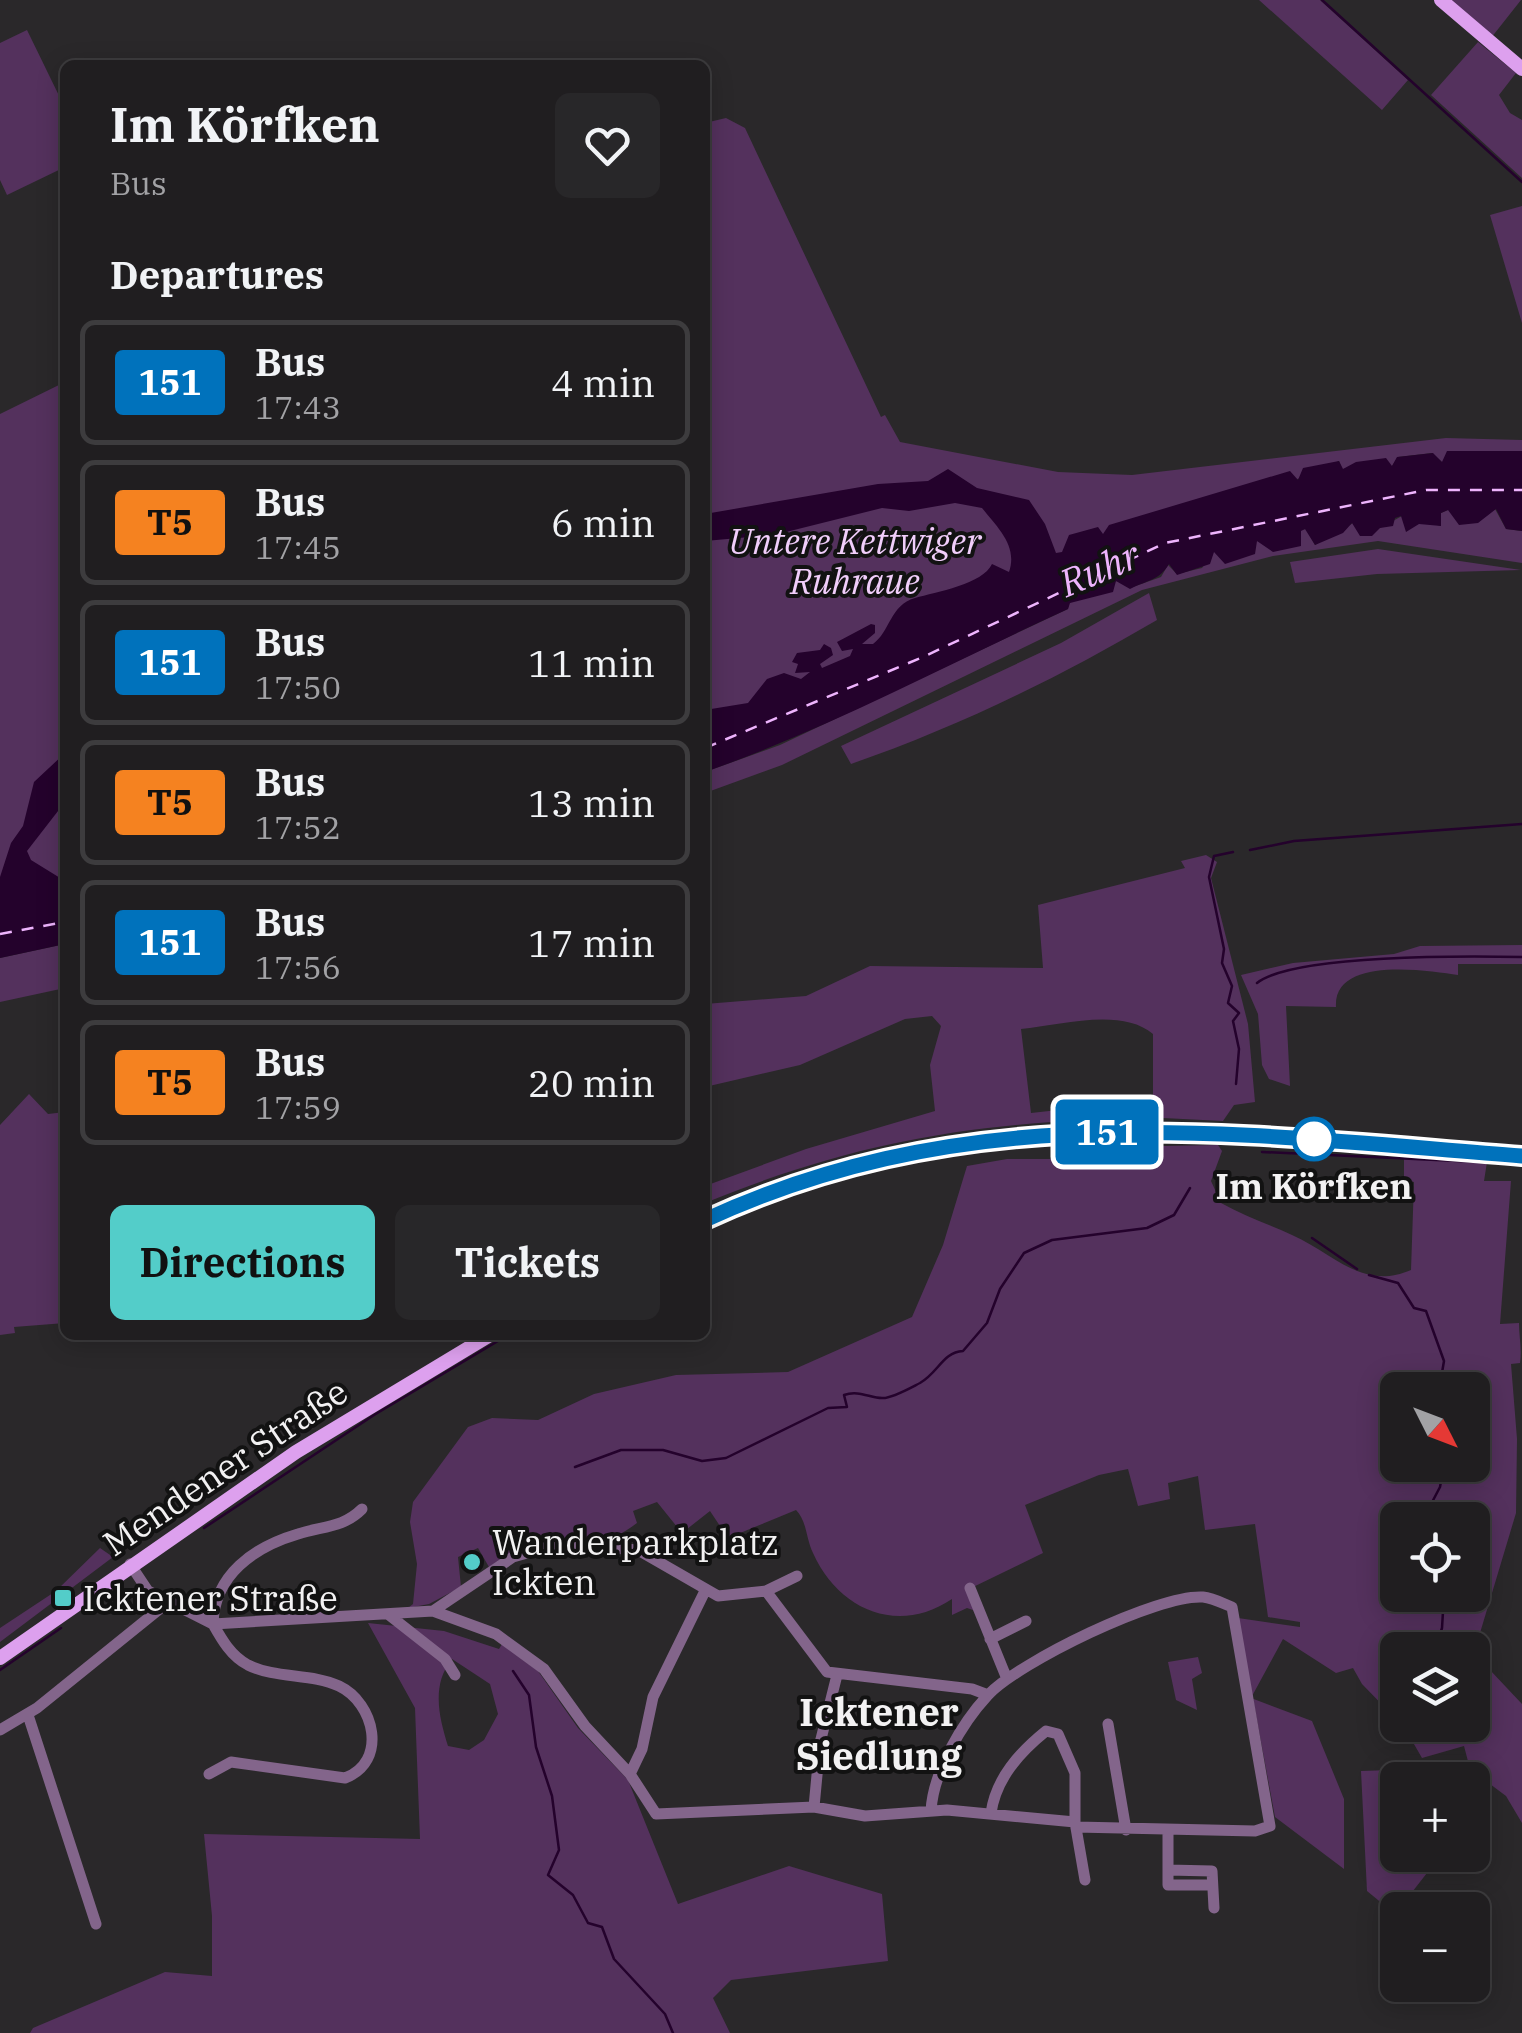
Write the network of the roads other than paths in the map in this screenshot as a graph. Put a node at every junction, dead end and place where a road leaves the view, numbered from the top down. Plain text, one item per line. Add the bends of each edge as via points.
1 (1441, 0) edge
2 (1522, 70) edge
3 (1522, 1156) edge
4 (710, 1218) edge
5 (482, 1340) edge
6 (362, 1509) dead end
7 (130, 1564) junction
8 (797, 1576) dead end
9 (970, 1588) dead end
10 (706, 1591) junction
11 (766, 1591) junction
12 (167, 1604) junction
13 (433, 1611) junction
14 (389, 1616) junction
15 (1026, 1621) dead end
16 (213, 1624) junction
17 (990, 1639) junction
18 (0, 1658) edge
19 (456, 1675) dead end
20 (836, 1675) junction
21 (1007, 1679) junction
22 (988, 1695) junction
23 (28, 1714) junction
24 (1108, 1724) dead end
25 (0, 1730) edge
26 (210, 1774) dead end
27 (630, 1774) junction
28 (814, 1807) junction
29 (931, 1811) junction
30 (991, 1813) junction
31 (1075, 1824) junction
32 (1126, 1830) junction
33 (1168, 1830) junction
34 (1087, 1874) dead end
35 (1214, 1908) dead end
36 (96, 1924) dead end

1 - 2 main road
3 - 4 main road via 1228,1133 1024,1135 864,1162
5 - 7 main road, Mendener Straße via 296,1452
6 - 16 street via 342,1525 300,1533 253,1554 218,1590
7 - 12 street via 139,1582
7 - 18 main road, Mendener Straße
8 - 11 street
9 - 17 street
10 - 11 street
10 - 13 street via 638,1550 559,1544 513,1557
10 - 27 street via 653,1697
11 - 20 street
12 - 16 street
12 - 23 street
13 - 14 street
13 - 27 street via 524,1652
14 - 16 street
14 - 19 street
15 - 17 street
16 - 26 street via 225,1646 248,1665 349,1692 369,1718 372,1741 367,1762 346,1778 231,1762
17 - 21 street
20 - 22 street
20 - 28 street via 824,1716
21 - 22 street
21 - 33 street via 1162,1604 1201,1597 1232,1607 1270,1826
22 - 29 street via 949,1755
23 - 25 street
23 - 36 street
24 - 32 street
27 - 28 street via 656,1814
28 - 29 street via 865,1816
29 - 30 street
30 - 31 street
30 - 31 street via 1015,1760 1052,1730 1072,1759
31 - 32 street
31 - 34 street
32 - 33 street
33 - 35 street via 1168,1870 1212,1870

